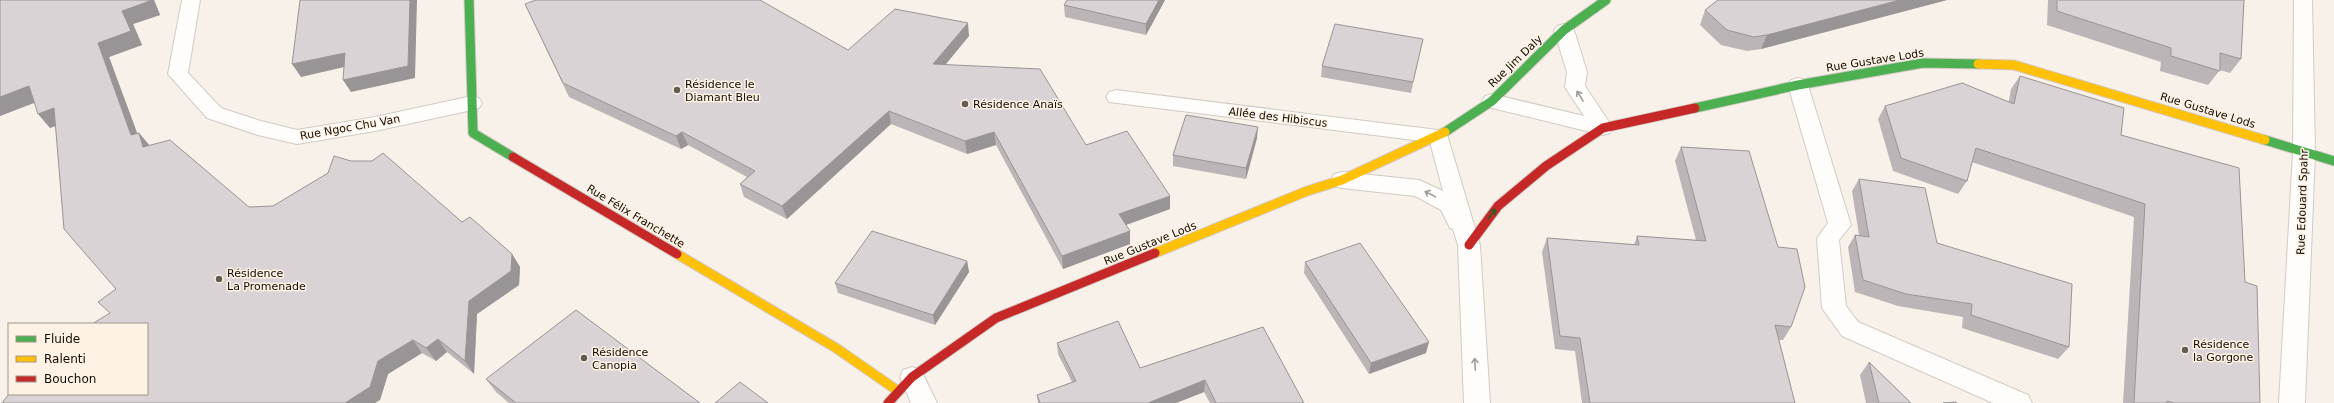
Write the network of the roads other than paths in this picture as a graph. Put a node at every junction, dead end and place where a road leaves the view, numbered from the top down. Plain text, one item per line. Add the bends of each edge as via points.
1 (191, 0) edge
2 (469, 0) edge
3 (1606, 0) edge
4 (2303, 0) edge
5 (1564, 30) junction
6 (1798, 85) junction
7 (1116, 97) dead end
8 (1492, 101) junction
9 (472, 103) junction
10 (1603, 128) junction
11 (1439, 136) junction
12 (2304, 152) junction
13 (2334, 161) edge
14 (1342, 180) junction
15 (1468, 245) junction
16 (905, 384) junction
17 (888, 403) edge
18 (924, 403) edge
19 (1477, 403) edge
20 (2019, 403) edge
21 (2292, 403) edge

1 - 9 street, Rue Ngoc Chu Van via 178,74 214,113 258,128 296,137 375,124
2 - 9 street, Rue Félix Franchette
3 - 5 street, Rue Jim Daly
4 - 12 street, Rue Edouard Spahr
5 - 8 street, Rue Jim Daly
10 -> 5 street via 1574,87 1577,72
6 - 10 street, Rue Gustave Lods
6 - 12 street, Rue Gustave Lods via 1923,63 2014,65
6 - 20 street via 1840,225 1828,238 1834,308 1850,329
7 - 11 street, Allée des Hibiscus
8 - 10 street
8 - 11 street, Rue Jim Daly
9 - 16 street, Rue Félix Franchette via 473,133 836,348
15 -> 10 street via 1498,206 1546,166
11 - 14 street, Rue Gustave Lods
11 - 15 street
12 - 13 street, Rue Gustave Lods
12 - 21 street, Rue Edouard Spahr
15 -> 14 street via 1450,205 1419,188
14 - 16 street, Rue Gustave Lods via 1307,191 996,318
19 -> 15 street
16 - 17 street, Rue Gustave Lods
16 - 18 street

